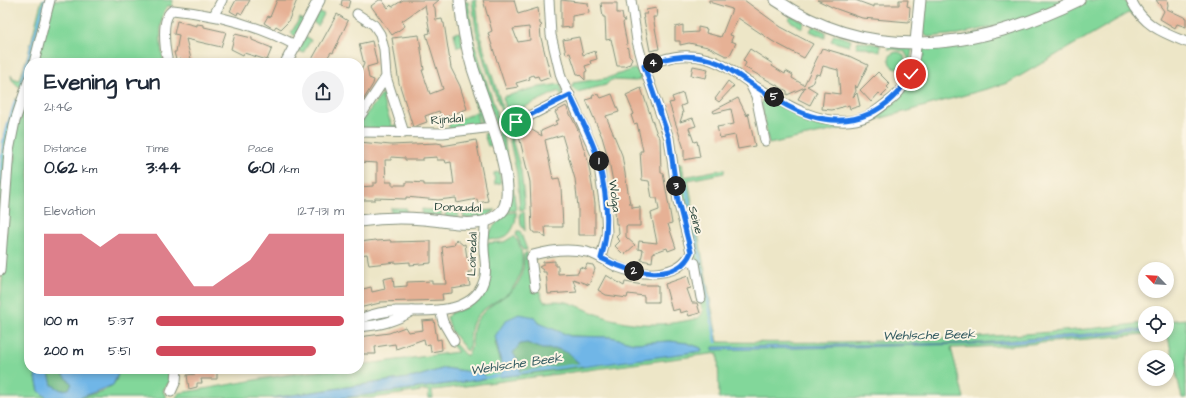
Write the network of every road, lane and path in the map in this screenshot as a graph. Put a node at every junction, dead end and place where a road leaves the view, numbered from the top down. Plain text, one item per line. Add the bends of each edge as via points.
1 (50, 0) edge
2 (222, 0) edge
3 (319, 0) edge
4 (460, 0) edge
5 (549, 0) edge
6 (632, 0) edge
7 (776, 0) edge
8 (920, 0) edge
9 (1079, 0) edge
10 (1131, 0) edge
11 (357, 14) dead end
12 (214, 15) junction
13 (916, 42) junction
14 (1186, 42) edge
15 (295, 45) junction
16 (35, 58) edge
17 (167, 58) edge
18 (288, 58) edge
19 (644, 66) junction
20 (386, 77) junction
21 (749, 82) junction
22 (24, 94) edge
23 (570, 95) junction
24 (364, 110) edge
25 (516, 122) dead end
26 (493, 127) junction
27 (364, 132) edge
28 (404, 133) junction
29 (765, 141) dead end
30 (364, 220) edge
31 (485, 221) junction
32 (601, 258) junction
33 (688, 260) junction
34 (0, 271) edge
35 (535, 287) dead end
36 (701, 298) dead end
37 (440, 310) junction
38 (412, 311) junction
39 (364, 318) edge
40 (364, 326) edge
41 (454, 340) dead end
42 (177, 374) edge
43 (171, 392) dead end

1 - 16 street
2 - 12 street
3 - 15 street
4 - 26 street, Donaudal via 467,46
5 - 23 street, Wolga via 551,35 561,77
6 - 19 street, Seine via 636,34
7 - 13 street via 797,14 842,33 884,42
8 - 13 street
9 - 13 street via 1003,30 956,40
10 - 14 street via 1144,20
11 - 20 street via 370,21 380,34
12 - 15 street
12 - 17 street via 170,11 166,21 164,46
13 - 21 street via 911,74 902,88 890,101 866,116 849,120 810,116
15 - 18 street
19 - 21 street via 672,56 696,56 721,64
19 - 33 street, Seine via 669,138 678,201 691,252
20 - 24 street
20 - 28 street
21 - 29 street via 756,96
22 - 34 street via 15,121 8,158
23 - 25 street
23 - 32 street, Wolga via 598,159 606,216 605,245
26 - 28 street, Rijndal
26 - 31 street, Donaudal via 507,185 507,198 502,211
27 - 28 street, Rijndal
30 - 31 street, Donaudal via 402,218
31 - 37 street, Loiredal via 483,248 486,274 481,288 467,302 456,308
32 - 33 street via 618,267 643,273 667,270
32 - 35 street via 588,253 555,249 533,255 531,258
33 - 36 street via 694,263
37 - 38 street, Loiredal
37 - 41 street via 443,322
38 - 39 street, Loiredal via 393,310
38 - 40 street, Loiredal via 401,318
42 - 43 street

